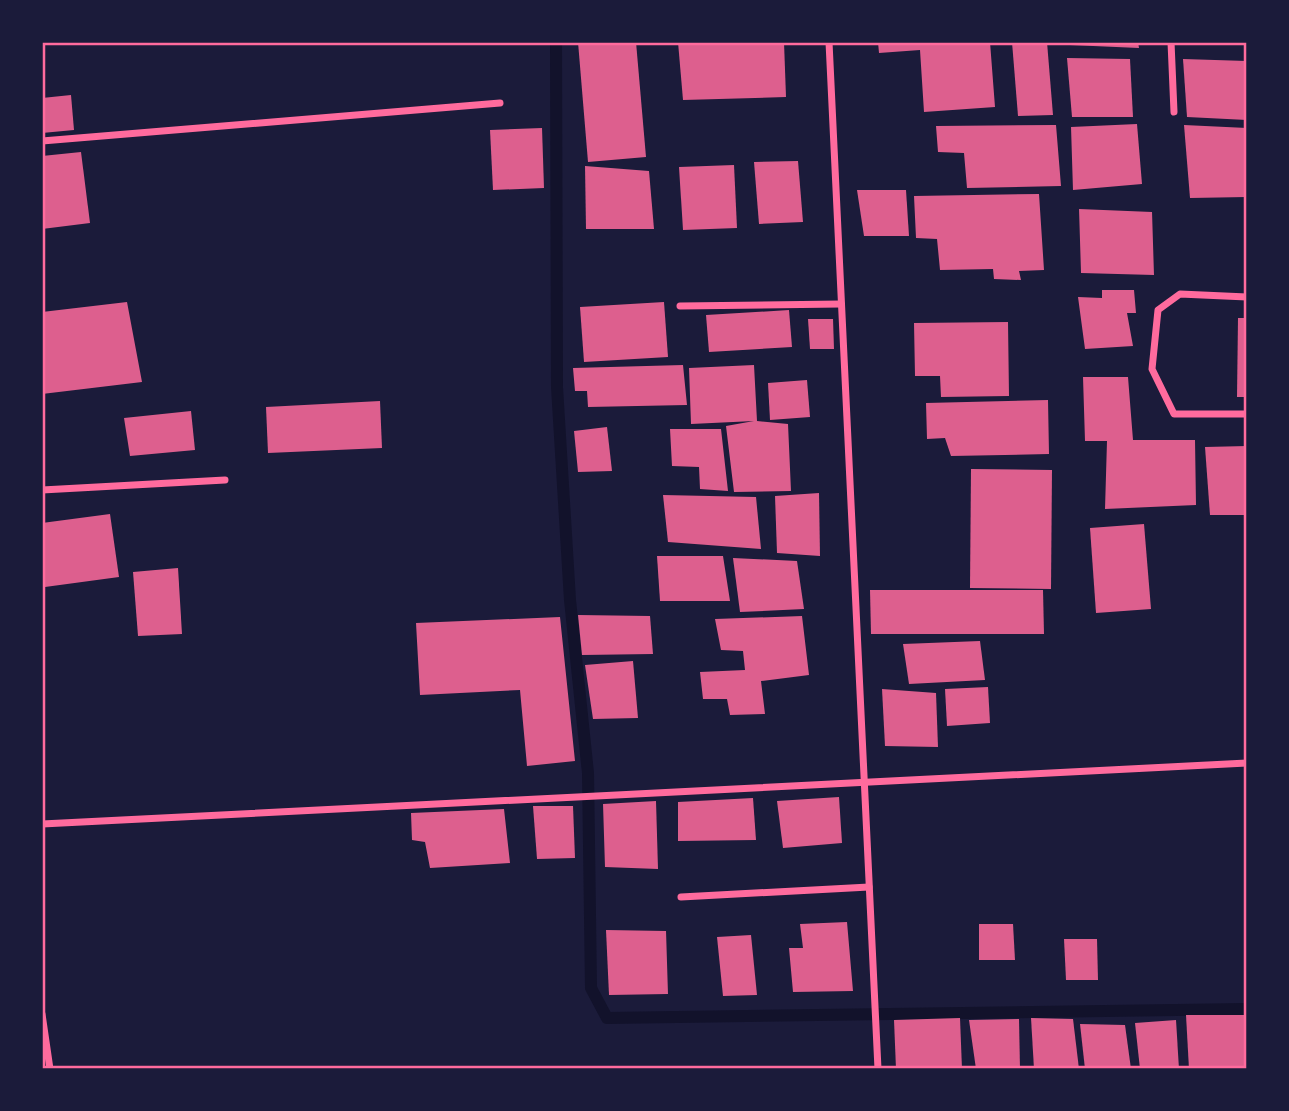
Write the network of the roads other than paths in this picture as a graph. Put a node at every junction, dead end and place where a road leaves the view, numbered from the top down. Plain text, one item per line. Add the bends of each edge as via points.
1 (829, 42) edge
2 (1171, 42) edge
3 (500, 103) dead end
4 (1174, 112) dead end
5 (42, 141) edge
6 (1247, 297) edge
7 (841, 304) junction
8 (680, 306) dead end
9 (1247, 414) edge
10 (225, 480) dead end
11 (42, 490) edge
12 (1247, 763) edge
13 (863, 783) junction
14 (42, 824) edge
15 (869, 887) junction
16 (681, 897) dead end
17 (42, 1014) edge
18 (50, 1069) edge
19 (878, 1069) edge

1 - 7 street
2 - 4 street
3 - 5 street
6 - 9 street via 1180,295 1158,310 1152,369 1174,414
7 - 8 street
7 - 13 street
10 - 11 street
12 - 13 street
13 - 14 street
13 - 15 street
15 - 16 street
15 - 19 street
17 - 18 street

